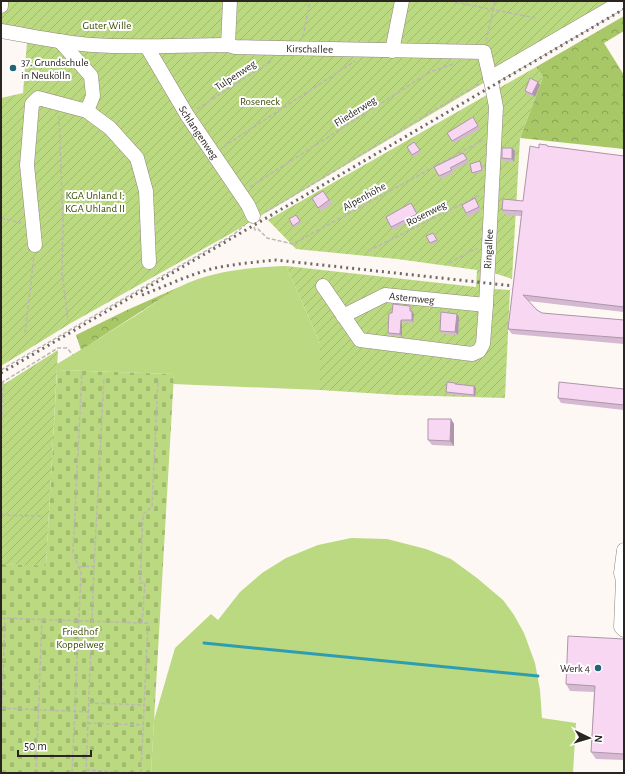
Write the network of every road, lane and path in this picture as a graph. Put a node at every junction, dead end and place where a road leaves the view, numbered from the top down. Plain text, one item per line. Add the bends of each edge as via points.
1 (1, 1) edge
2 (230, 1) edge
3 (310, 1) edge
4 (402, 1) edge
5 (449, 1) edge
6 (495, 1) edge
7 (623, 1) edge
8 (1, 6) edge
9 (493, 10) junction
10 (536, 18) dead end
11 (1, 31) edge
12 (60, 42) junction
13 (228, 45) junction
14 (147, 47) junction
15 (296, 48) junction
16 (372, 50) junction
17 (392, 51) junction
18 (484, 52) junction
19 (457, 62) dead end
20 (490, 78) junction
21 (59, 104) junction
22 (87, 111) junction
23 (187, 115) junction
24 (495, 134) junction
25 (213, 154) junction
26 (492, 188) junction
27 (240, 193) junction
28 (1, 218) edge
29 (252, 219) junction
30 (32, 226) junction
31 (488, 242) junction
32 (35, 245) joint
33 (368, 251) dead end
34 (149, 262) dead end
35 (449, 263) dead end
36 (323, 286) dead end
37 (486, 305) junction
38 (343, 316) junction
39 (68, 320) dead end
40 (25, 333) dead end
41 (74, 355) dead end
42 (1, 370) edge
43 (82, 371) dead end
44 (104, 377) dead end
45 (158, 380) dead end
46 (2, 382) edge
47 (1, 451) edge
48 (1, 515) edge
49 (42, 516) dead end
50 (624, 550) edge
51 (94, 566) junction
52 (79, 567) junction
53 (624, 579) edge
54 (1, 618) edge
55 (5, 618) junction
56 (42, 619) junction
57 (79, 620) junction
58 (92, 621) junction
59 (142, 623) junction
60 (624, 630) edge
61 (89, 703) junction
62 (144, 705) junction
63 (2, 708) edge
64 (38, 709) junction
65 (76, 711) junction
66 (88, 712) junction
67 (88, 723) junction
68 (143, 725) junction
69 (1, 734) edge
70 (86, 770) junction
71 (36, 773) edge
72 (72, 773) edge
73 (86, 773) edge
74 (135, 773) edge
75 (141, 773) edge

1 - 8 street
2 - 13 street
3 - 15 path
4 - 17 street
5 - 9 path
6 - 9 path
7 - 20 street
9 - 10 path
9 - 18 path
11 - 12 street
12 - 14 street
12 - 22 street via 91,76 93,96
13 - 14 street
13 - 15 street, Kirschallee
14 - 23 street, Schlangenweg
15 - 16 street, Kirschallee
15 - 23 path, Tulpenweg
16 - 17 street, Kirschallee
16 - 25 path
17 - 18 street
18 - 20 street, Ringallee
19 - 27 path, Fliederweg via 430,72
20 - 24 street, Ringallee via 496,107
20 - 29 path
21 - 22 street
21 - 30 street via 38,98 32,104 27,165
21 - 39 path via 62,274
22 - 34 street via 110,128 137,158 146,191
23 - 25 street, Schlangenweg
24 - 26 street, Ringallee
24 - 29 path, Alpenhöhe via 293,244 267,238 258,229 255,230
25 - 27 street, Schlangenweg
26 - 31 street, Ringallee
26 - 33 path, Rosenweg
27 - 29 street, Schlangenweg via 248,205
28 - 30 path
29 - 42 path via 233,235
30 - 32 street
31 - 35 path
31 - 37 street, Ringallee
32 - 40 path
36 - 38 street, Ringallee
37 - 38 street, Asternweg via 385,295
37 - 38 street, Ringallee via 483,344 480,351 472,354 360,340
41 - 46 path via 67,348 58,348
43 - 52 path via 73,552
44 - 51 path
45 - 59 path via 152,507 144,514 143,522 140,583 145,583
46 - 47 path
48 - 49 path
50 - 53 street via 621,573
51 - 52 path
51 - 58 path
52 - 57 path
53 - 60 street via 621,627
54 - 55 path
55 - 56 path
55 - 63 path
56 - 57 path
56 - 64 path
57 - 58 path
57 - 65 path
58 - 59 path
58 - 61 path
59 - 62 path via 148,623
61 - 62 path
61 - 66 path
62 - 68 path
63 - 64 path
63 - 69 path
64 - 65 path
64 - 71 path
65 - 66 path
65 - 72 path
66 - 67 path
67 - 68 path
67 - 70 path
68 - 75 path
70 - 73 path
70 - 74 path

